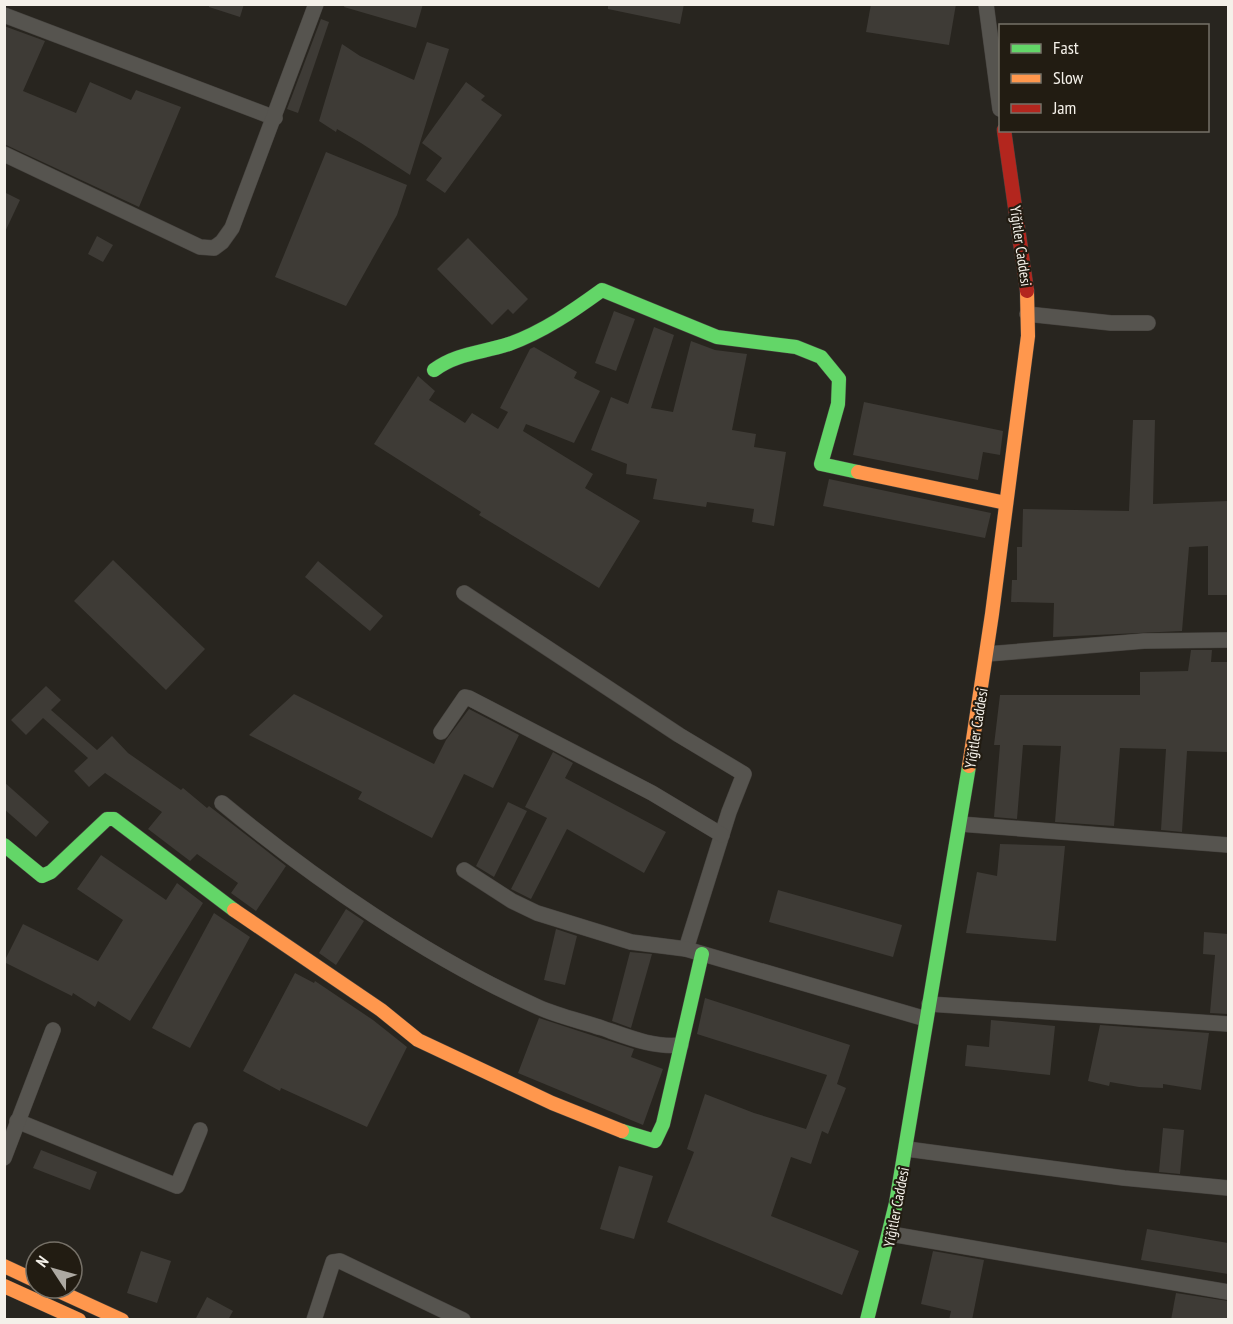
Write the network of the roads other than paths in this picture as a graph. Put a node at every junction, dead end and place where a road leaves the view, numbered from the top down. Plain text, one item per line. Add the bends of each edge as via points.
1 (316, 4) edge
2 (986, 4) edge
3 (4, 15) edge
4 (999, 102) edge
5 (275, 118) junction
6 (1004, 132) edge
7 (4, 154) edge
8 (1028, 314) junction
9 (1149, 323) dead end
10 (434, 370) dead end
11 (1006, 503) junction
12 (464, 593) dead end
13 (1228, 640) edge
14 (987, 654) junction
15 (441, 732) dead end
16 (222, 803) dead end
17 (960, 824) junction
18 (722, 834) junction
19 (4, 845) edge
20 (1228, 845) edge
21 (464, 870) dead end
22 (686, 949) junction
23 (702, 954) junction
24 (927, 1012) junction
25 (1228, 1024) edge
26 (53, 1030) dead end
27 (681, 1045) junction
28 (17, 1121) junction
29 (200, 1130) dead end
30 (907, 1149) junction
31 (4, 1158) edge
32 (1228, 1188) edge
33 (891, 1234) junction
34 (4, 1266) edge
35 (24, 1275) edge
36 (4, 1286) edge
37 (1228, 1292) edge
38 (78, 1300) edge
39 (79, 1320) edge
40 (122, 1320) edge
41 (314, 1320) edge
42 (464, 1320) edge
43 (867, 1320) edge

1 - 5 street
2 - 4 street
3 - 5 street
5 - 7 street via 232,228 214,248 200,247
6 - 8 street, Yiğitler Caddesi
8 - 9 street
8 - 11 street, Yiğitler Caddesi
10 - 11 street via 448,358 509,343 574,311 602,290 717,337 796,347 821,357 838,379 838,404 821,464
11 - 14 street, Yiğitler Caddesi
12 - 18 street via 744,774
13 - 14 street via 1144,641
14 - 17 street, Yiğitler Caddesi
15 - 18 street via 465,697 469,698
16 - 27 street via 267,841 364,907 492,983 539,1007 629,1037 663,1047
17 - 20 street
17 - 24 street, Yiğitler Caddesi
18 - 22 street
19 - 27 street via 42,876 107,819 114,819 237,913 381,1010 418,1040 552,1103 643,1139 655,1141 663,1124
21 - 22 street via 537,913 631,942
22 - 23 street
23 - 24 street
23 - 27 street
24 - 25 street
24 - 30 street, Yiğitler Caddesi
26 - 28 street
28 - 29 street via 177,1186
28 - 31 street
30 - 32 street
30 - 33 street, Yiğitler Caddesi
33 - 37 street
33 - 43 street, Yiğitler Caddesi
34 - 35 street
36 - 39 street
38 - 40 street
41 - 42 street via 333,1262

